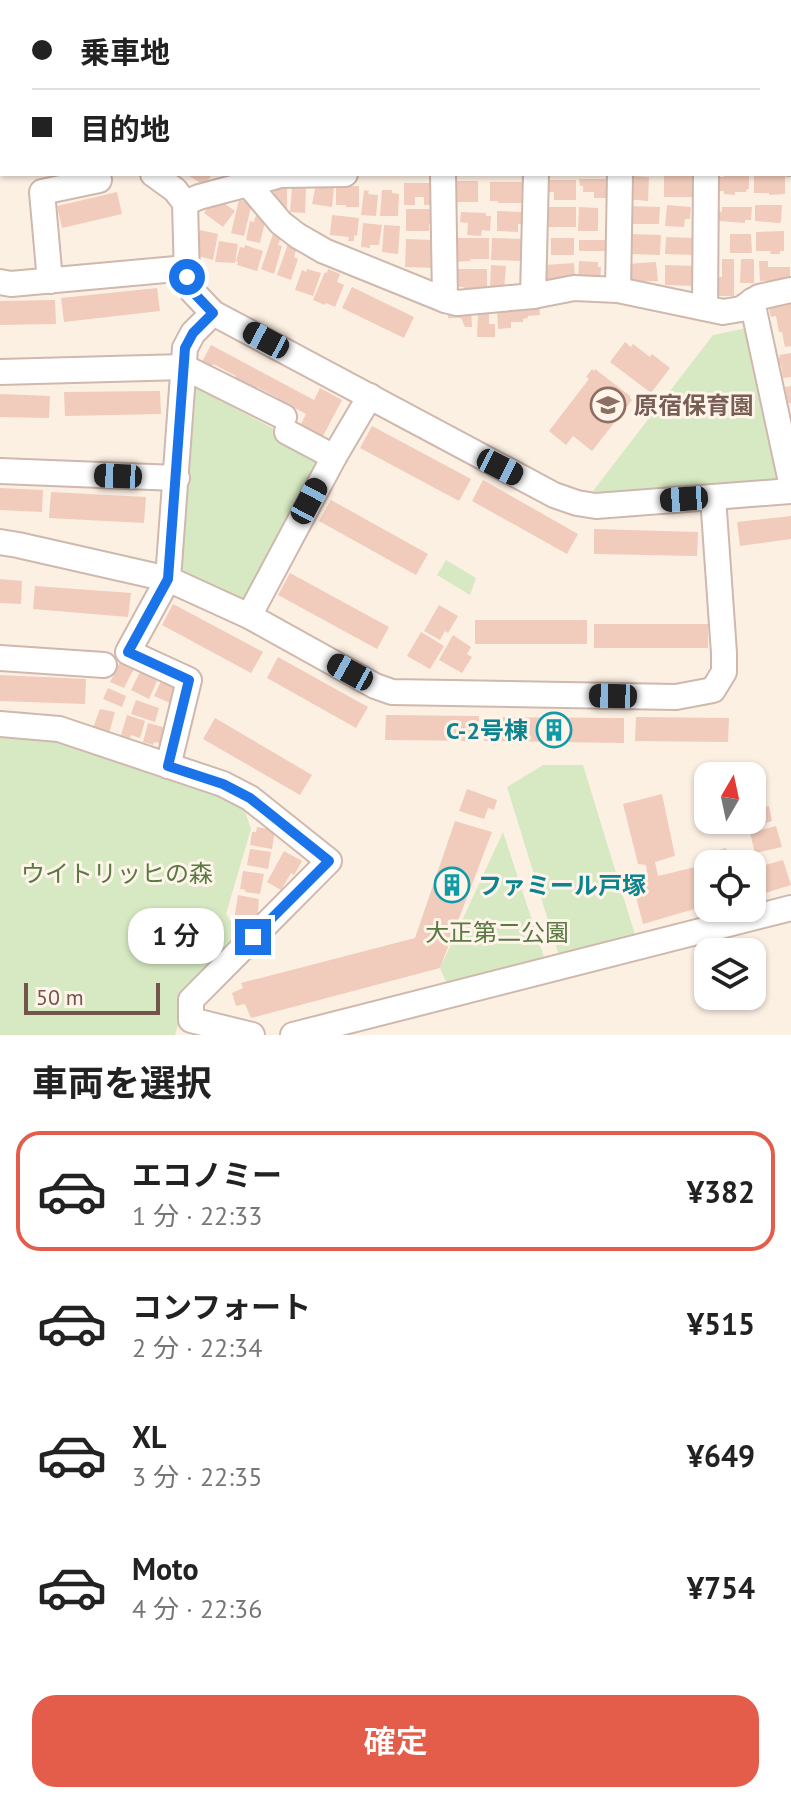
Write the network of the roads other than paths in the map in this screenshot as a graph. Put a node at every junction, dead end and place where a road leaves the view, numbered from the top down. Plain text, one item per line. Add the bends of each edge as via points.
1 (156, 176) edge
2 (272, 176) edge
3 (443, 176) edge
4 (536, 176) edge
5 (620, 176) edge
6 (706, 176) edge
7 (99, 180) dead end
8 (248, 184) junction
9 (185, 203) junction
10 (187, 268) junction
11 (50, 281) junction
12 (0, 282) edge
13 (618, 290) junction
14 (791, 290) edge
15 (533, 296) junction
16 (445, 300) junction
17 (752, 301) junction
18 (705, 308) junction
19 (213, 313) junction
20 (184, 367) junction
21 (0, 372) edge
22 (370, 396) junction
23 (334, 457) junction
24 (0, 471) edge
25 (177, 478) junction
26 (791, 482) edge
27 (791, 491) edge
28 (713, 497) junction
29 (0, 542) edge
30 (168, 579) junction
31 (249, 616) junction
32 (0, 658) edge
33 (104, 665) dead end
34 (0, 724) edge
35 (168, 766) junction
36 (791, 908) edge
37 (252, 1035) edge
38 (293, 1035) edge

1 - 9 street
2 - 8 street
3 - 16 street
4 - 15 street
5 - 13 street
6 - 18 street
7 - 11 street via 42,192
8 - 9 street
8 - 16 street via 298,236
9 - 10 street
10 - 11 street
10 - 19 street via 193,292
11 - 12 street
13 - 15 street via 574,288
13 - 18 street
14 - 17 street
15 - 16 street
17 - 18 street via 723,312
17 - 26 street
19 - 20 street via 193,333
19 - 22 street
20 - 21 street
20 - 23 street
20 - 25 street
22 - 23 street
22 - 28 street via 577,503
23 - 31 street
24 - 25 street
25 - 30 street
27 - 28 street
28 - 31 street via 724,653 724,672 713,690 676,697 392,692
29 - 30 street
30 - 31 street
30 - 35 street via 128,652 189,680
32 - 33 street
34 - 35 street via 59,729
35 - 37 street via 250,798 329,861 191,1000 191,1020
36 - 38 street

